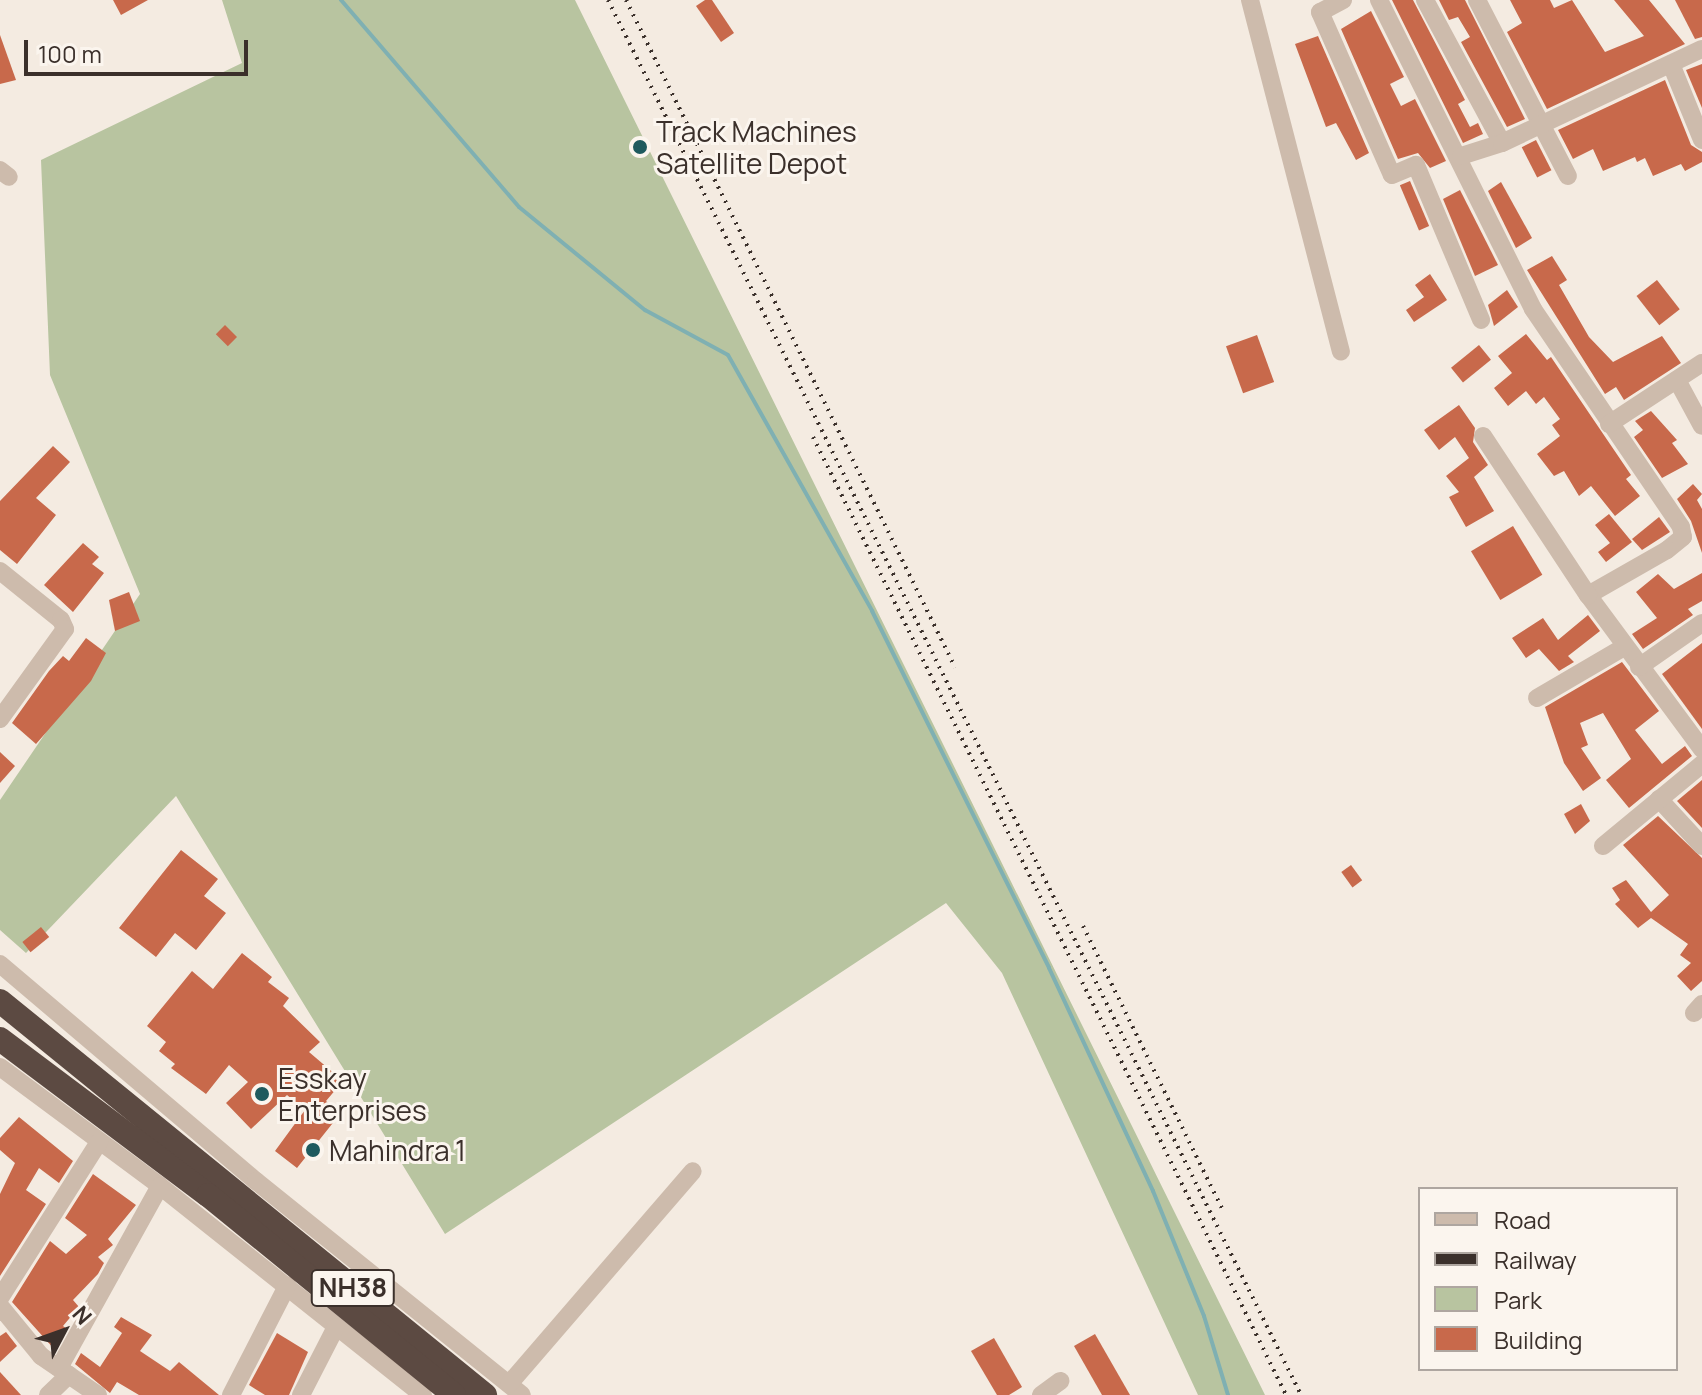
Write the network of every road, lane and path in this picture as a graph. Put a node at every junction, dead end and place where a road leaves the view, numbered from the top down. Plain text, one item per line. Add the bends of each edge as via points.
1 (1250, 0) edge
2 (1343, 0) edge
3 (1379, 0) edge
4 (1425, 0) edge
5 (1477, 0) edge
6 (1702, 49) edge
7 (1671, 64) junction
8 (1541, 124) junction
9 (1702, 140) edge
10 (1502, 143) junction
11 (1461, 156) junction
12 (1568, 176) dead end
13 (1481, 320) dead end
14 (1341, 351) dead end
15 (1702, 363) edge
16 (1677, 380) junction
17 (1609, 424) junction
18 (1702, 426) edge
19 (1483, 436) dead end
20 (0, 571) edge
21 (1588, 595) junction
22 (1702, 623) edge
23 (1624, 647) junction
24 (1639, 667) junction
25 (1537, 698) dead end
26 (0, 719) edge
27 (1702, 749) edge
28 (1702, 764) edge
29 (1659, 799) junction
30 (1603, 846) dead end
31 (1702, 846) edge
32 (0, 964) edge
33 (0, 1001) edge
34 (0, 1039) edge
35 (0, 1067) edge
36 (99, 1142) junction
37 (693, 1171) dead end
38 (160, 1186) junction
39 (287, 1286) junction
40 (0, 1298) edge
41 (3, 1319) edge
42 (336, 1327) junction
43 (64, 1372) junction
44 (1060, 1381) dead end
45 (516, 1390) edge
46 (413, 1392) edge
47 (48, 1395) edge
48 (98, 1395) edge
49 (231, 1395) edge
50 (301, 1395) edge
51 (454, 1395) edge
52 (485, 1395) edge
53 (1041, 1395) edge

1 - 14 street
2 - 13 street via 1320,12 1392,175 1416,165
3 - 11 street
4 - 10 street
5 - 8 street
6 - 7 street
7 - 8 street
7 - 9 street
8 - 10 street
8 - 12 street
10 - 11 street
11 - 17 street via 1533,309
15 - 16 street
16 - 17 street
16 - 18 street
17 - 21 street via 1683,537
19 - 21 street
20 - 26 street via 61,620 65,629
21 - 23 street
22 - 24 street
23 - 24 street
23 - 25 street
24 - 27 street
28 - 29 street
29 - 30 street
29 - 31 street
32 - 45 street
33 - 52 highway, NH38
34 - 51 highway, NH38 via 208,1195
35 - 36 street
36 - 38 street
36 - 40 street
37 - 45 street
38 - 39 street
38 - 43 street
39 - 42 street
39 - 49 street
41 - 43 street
42 - 46 street
42 - 50 street
43 - 47 street
43 - 48 street
44 - 53 street

